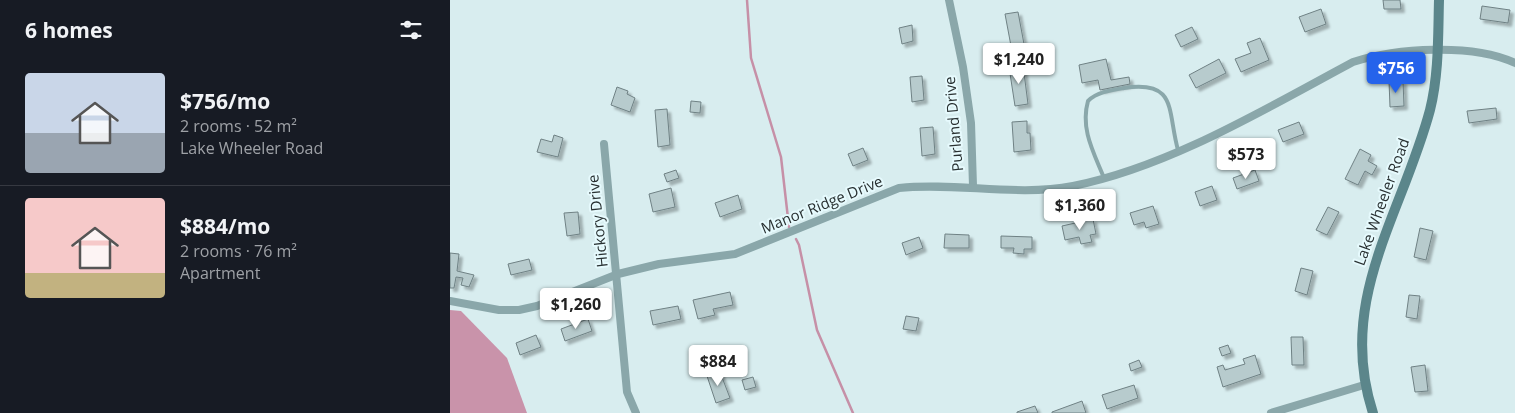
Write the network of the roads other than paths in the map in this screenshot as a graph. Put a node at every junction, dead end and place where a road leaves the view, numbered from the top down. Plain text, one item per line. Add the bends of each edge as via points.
1 (949, 0) edge
2 (1439, 0) edge
3 (1437, 51) junction
4 (1515, 63) edge
5 (604, 144) dead end
6 (1178, 150) junction
7 (1104, 178) junction
8 (973, 186) junction
9 (618, 274) junction
10 (450, 301) edge
11 (1364, 385) junction
12 (636, 413) edge
13 (1271, 413) edge
14 (1373, 413) edge

1 - 8 street, Purland Drive via 971,123
2 - 3 street, Lake Wheeler Road
3 - 4 street, Manor Ridge Drive via 1482,52
3 - 6 street, Manor Ridge Drive via 1375,55 1353,62
3 - 11 street, Lake Wheeler Road via 1430,108 1378,253 1363,312 1360,351
5 - 9 street, Hickory Drive
6 - 7 street, Manor Ridge Drive
6 - 7 lane via 1167,100 1161,91 1134,87 1097,94 1088,101 1086,129
7 - 8 street, Manor Ridge Drive via 1041,189
8 - 9 street, Manor Ridge Drive via 899,188 735,254 659,264
9 - 10 street, Manor Ridge Drive via 519,310 499,310
9 - 12 street, Hickory Drive via 628,392
11 - 13 street
11 - 14 street, Lake Wheeler Road

